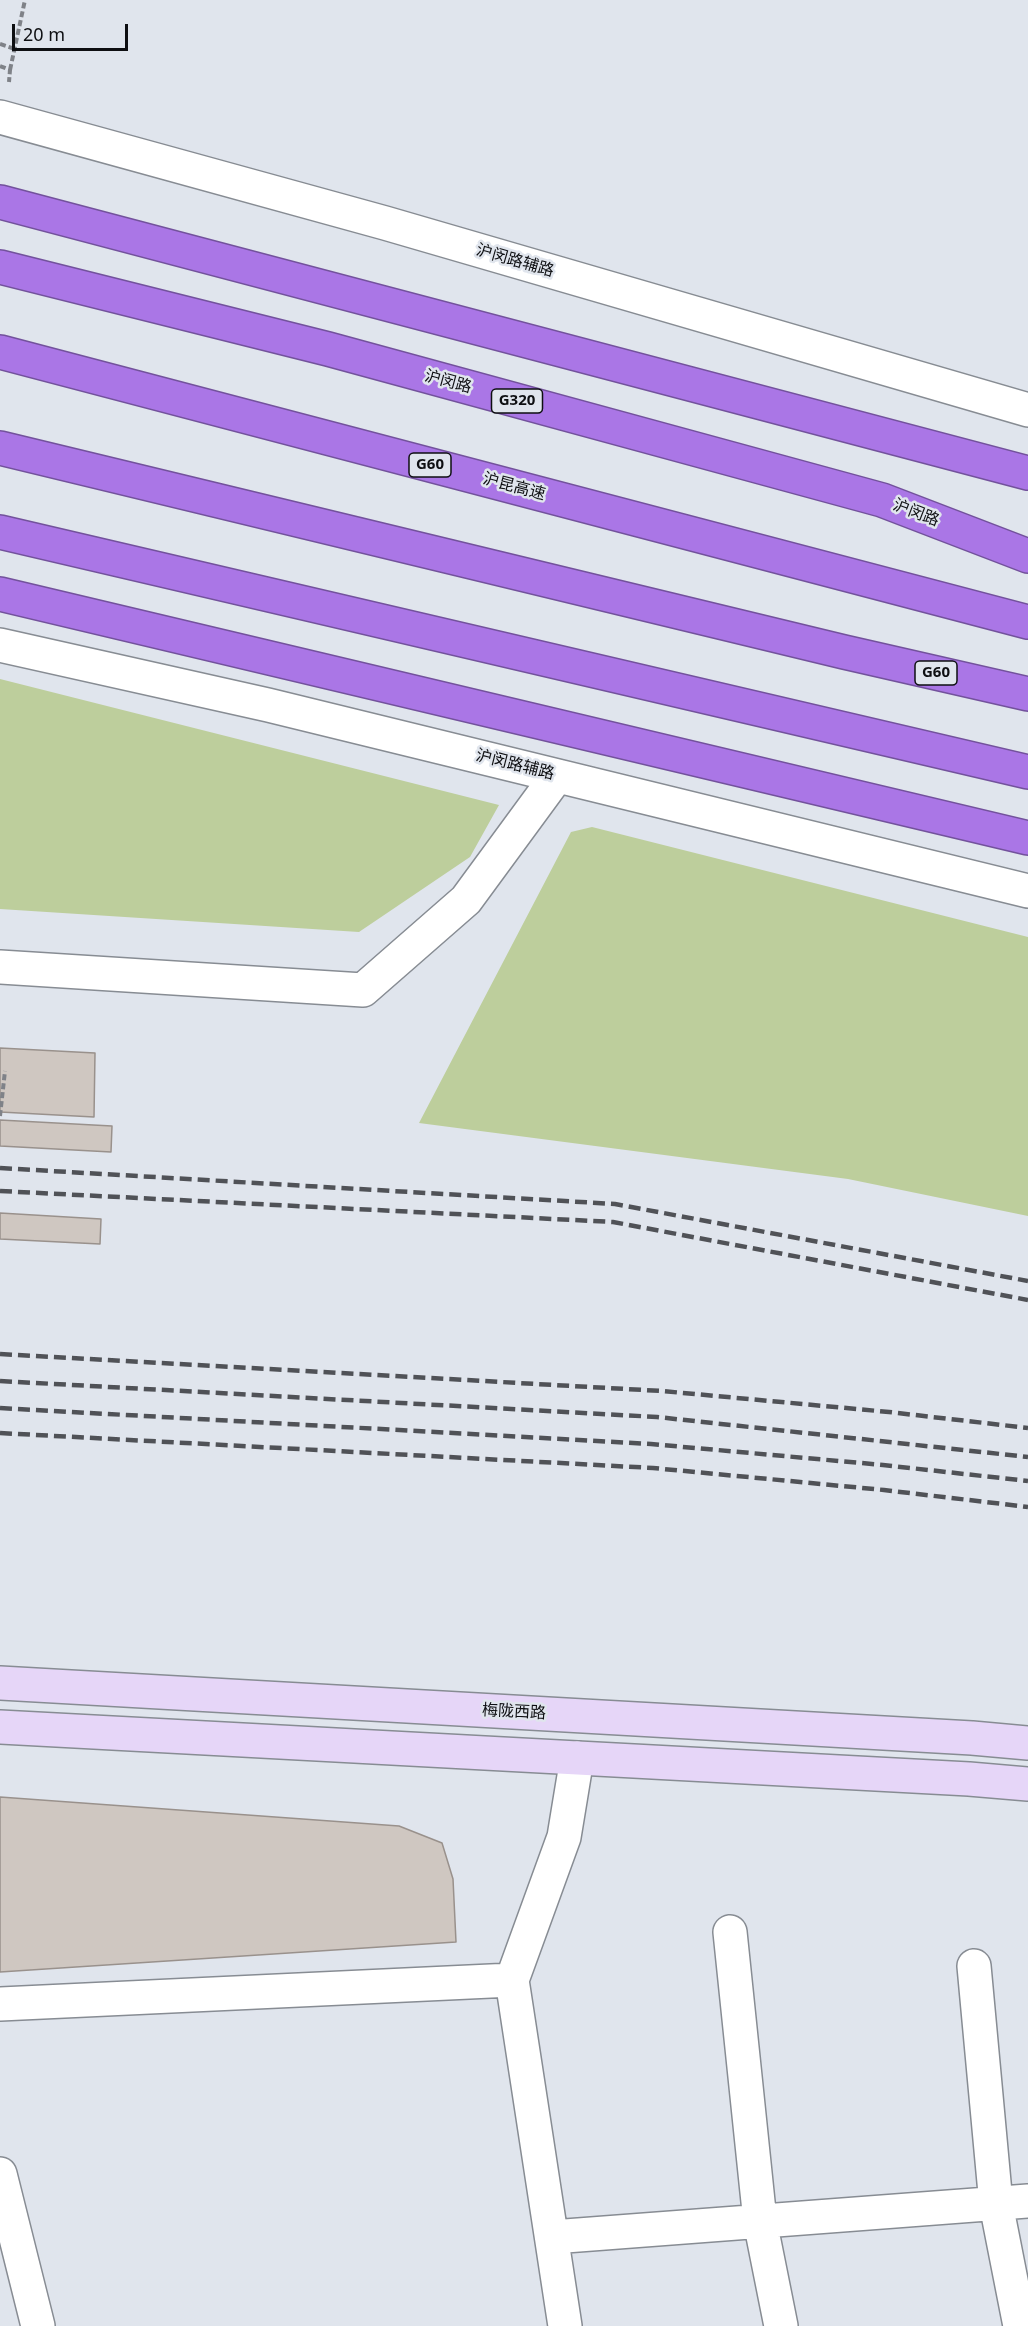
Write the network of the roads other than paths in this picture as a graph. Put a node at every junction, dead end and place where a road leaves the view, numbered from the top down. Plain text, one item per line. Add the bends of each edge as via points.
1 (0, 117) edge
2 (0, 202) edge
3 (0, 267) edge
4 (0, 352) edge
5 (1028, 410) edge
6 (0, 447) edge
7 (1019, 472) edge
8 (882, 500) junction
9 (0, 532) edge
10 (1028, 536) edge
11 (1028, 556) edge
12 (861, 578) junction
13 (0, 594) edge
14 (1028, 604) edge
15 (1028, 622) edge
16 (0, 645) edge
17 (844, 652) junction
18 (1028, 694) edge
19 (1028, 711) edge
20 (1024, 772) edge
21 (557, 776) junction
22 (1027, 837) edge
23 (1028, 891) edge
24 (0, 967) edge
25 (0, 1683) edge
26 (0, 1727) edge
27 (1028, 1743) edge
28 (577, 1758) junction
29 (1028, 1784) edge
30 (730, 1932) dead end
31 (974, 1966) dead end
32 (512, 1980) junction
33 (0, 2004) edge
34 (0, 2174) edge
35 (1012, 2202) edge
36 (760, 2221) junction
37 (552, 2237) junction
38 (38, 2326) edge
39 (565, 2326) edge
40 (781, 2326) edge
41 (1020, 2326) edge

1 - 5 street, 沪闵路辅路
2 - 7 highway
3 - 8 highway, 沪闵路 / G320 via 328,349
4 - 12 highway, 沪昆高速 / G60
6 - 17 highway, G60
8 - 10 highway
8 - 11 highway, 沪闵路 / G320
9 - 20 highway
12 - 14 highway
12 - 15 highway, 沪昆高速 / G60
13 - 22 highway
16 - 21 street, 沪闵路辅路
17 - 18 highway, G60
17 - 19 highway
21 - 23 street, 沪闵路辅路
21 - 24 street via 466,900 363,990
25 - 27 street, 梅陇西路
26 - 28 street
28 - 29 street
28 - 32 street via 564,1838
30 - 36 street
31 - 35 street
32 - 33 street
32 - 37 street
34 - 38 street
35 - 36 street
35 - 41 street
36 - 37 street
36 - 40 street
37 - 39 street

